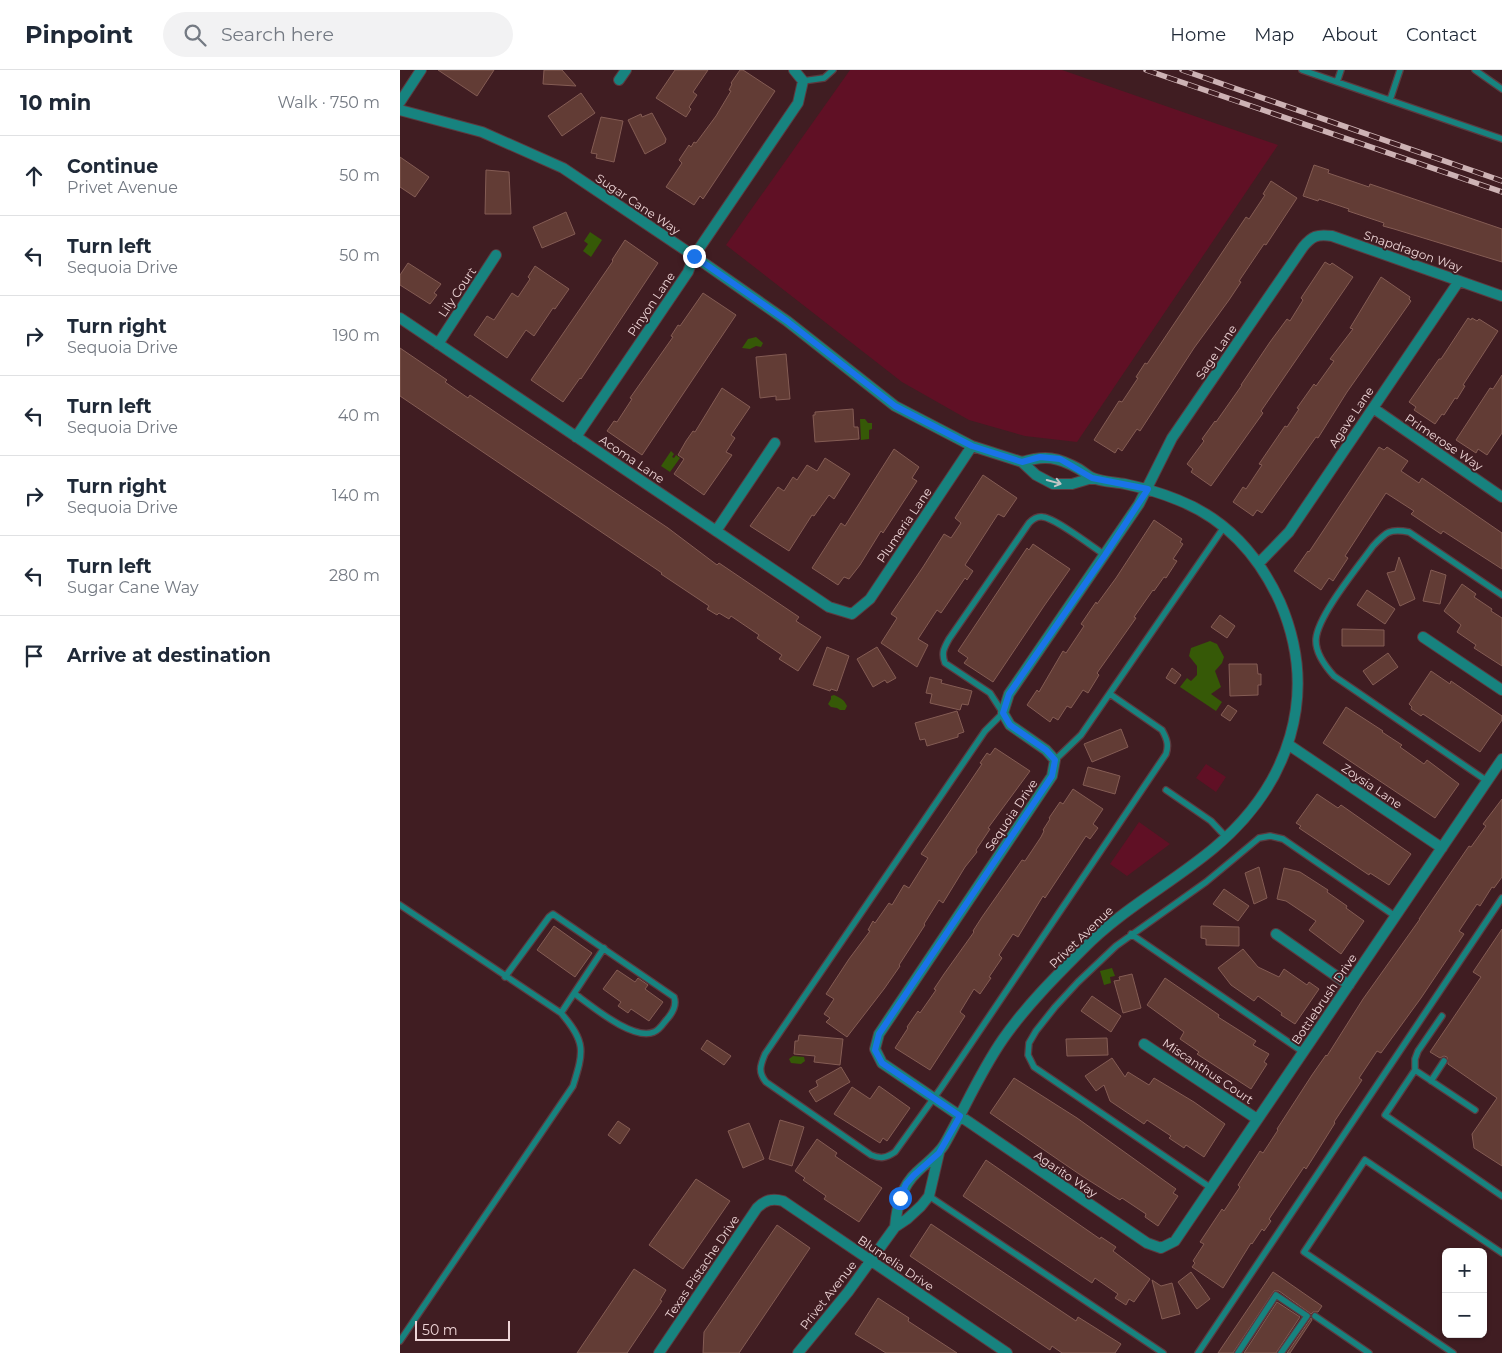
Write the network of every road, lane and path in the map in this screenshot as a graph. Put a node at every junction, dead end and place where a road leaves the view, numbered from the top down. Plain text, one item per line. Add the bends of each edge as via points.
1 (421, 70) edge
2 (626, 70) edge
3 (794, 70) edge
4 (833, 70) edge
5 (1302, 70) edge
6 (1341, 70) edge
7 (1400, 70) edge
8 (1475, 70) edge
9 (619, 80) dead end
10 (803, 81) junction
11 (1337, 82) junction
12 (1502, 89) edge
13 (1390, 100) junction
14 (400, 102) edge
15 (400, 110) edge
16 (1502, 139) edge
17 (1314, 235) joint
18 (496, 255) dead end
19 (694, 256) junction
20 (1459, 281) junction
21 (1502, 296) edge
22 (400, 318) edge
23 (438, 344) junction
24 (1373, 408) junction
25 (576, 437) junction
26 (774, 443) dead end
27 (972, 446) junction
28 (1022, 462) junction
29 (1092, 478) junction
30 (1502, 482) edge
31 (1148, 489) junction
32 (1499, 494) edge
33 (1224, 527) junction
34 (716, 531) junction
35 (1105, 555) junction
36 (1259, 563) junction
37 (1502, 595) edge
38 (852, 614) joint
39 (1424, 637) dead end
40 (1502, 690) edge
41 (1110, 694) junction
42 (1003, 713) junction
43 (1289, 745) junction
44 (1502, 759) edge
45 (1055, 760) junction
46 (1487, 781) junction
47 (1166, 790) dead end
48 (1226, 838) junction
49 (1442, 848) junction
50 (1502, 898) edge
51 (400, 905) edge
52 (1395, 916) junction
53 (1131, 934) junction
54 (1276, 934) dead end
55 (604, 948) junction
56 (505, 977) junction
57 (1350, 984) junction
58 (576, 994) junction
59 (561, 1014) junction
60 (1442, 1016) dead end
61 (1144, 1044) dead end
62 (1303, 1052) junction
63 (1444, 1061) dead end
64 (1415, 1070) junction
65 (1431, 1081) junction
66 (933, 1098) junction
67 (1475, 1110) dead end
68 (960, 1116) junction
69 (1257, 1119) junction
70 (939, 1153) junction
71 (1211, 1188) junction
72 (929, 1196) junction
73 (1502, 1196) edge
74 (769, 1200) joint
75 (895, 1227) junction
76 (1161, 1248) joint
77 (1502, 1253) edge
78 (871, 1261) junction
79 (1315, 1316) dead end
80 (400, 1341) edge
81 (659, 1353) edge
82 (798, 1353) edge
83 (1007, 1353) edge
84 (1163, 1353) edge
85 (1198, 1353) edge
86 (1238, 1353) edge
87 (1281, 1353) edge
88 (1369, 1353) edge
89 (1453, 1353) edge

1 - 14 street
2 - 9 street
3 - 10 street
4 - 10 lane via 824,78
5 - 11 lane
6 - 11 lane
7 - 13 lane
8 - 12 lane
10 - 19 street, Pinyon Lane via 798,102
11 - 13 lane
13 - 16 lane
15 - 19 street, Sugar Cane Way via 482,132 563,168
17 - 20 street, Snapdragon Way via 1332,236
17 - 31 street, Sage Lane via 1172,438
18 - 23 street, Lily Court
19 - 25 street, Pinyon Lane via 688,272
19 - 27 street, Sugar Cane Way via 787,321 895,406
20 - 21 street, Snapdragon Way
20 - 24 street, Agave Lane
22 - 23 street, Acoma Lane
23 - 25 street, Acoma Lane
24 - 32 street, Primerose Way
24 - 36 street, Agave Lane via 1289,532
25 - 34 street, Acoma Lane
26 - 34 street
27 - 28 street, Sugar Cane Way
27 - 38 street, Plumeria Lane via 870,599
28 - 29 street, Sugar Cane Way via 1040,457 1060,459
28 -> 29 street, Sugar Cane Way via 1053,484 1072,484
29 - 31 street, Sugar Cane Way
30 - 32 street
31 - 33 street, Sugar Cane Way via 1198,509
31 - 35 street
33 - 36 street, Sugar Cane Way
33 - 41 lane
34 - 38 street, Acoma Lane via 829,607
35 - 42 street via 1009,694
35 - 42 lane via 1054,521 1036,517 949,639 942,656 945,663 990,693
36 - 43 street, Sugar Cane Way via 1284,611 1295,648 1298,668 1296,714
37 - 46 lane via 1409,532 1395,529 1383,535 1373,546 1320,621 1316,640 1321,660 1334,676
39 - 40 street
41 - 45 lane via 1081,735
41 - 66 lane via 1162,730 1168,746 1166,754
42 - 45 street via 1010,725
42 - 66 lane via 985,731 765,1054 760,1067 766,1082 871,1155 881,1158 896,1152
43 - 48 street, Privet Avenue via 1261,798
43 - 49 street, Zoysia Lane
44 - 46 street, Bottlebrush Drive
45 - 66 street, Sequoia Drive via 1052,776 879,1034 875,1050 882,1063
46 - 49 street, Bottlebrush Drive
47 - 48 lane via 1211,821
48 - 68 street, Privet Avenue via 1106,927 1068,965 1003,1039
49 - 52 street, Bottlebrush Drive
50 - 85 lane
51 - 56 lane
52 - 53 lane via 1283,839 1270,836 1259,838 1206,882
52 - 57 street, Bottlebrush Drive
53 - 62 lane
53 - 71 lane via 1078,982 1055,1008 1029,1043 1028,1055 1034,1067
54 - 57 street
55 - 56 lane via 557,915 551,915
55 - 58 lane
55 - 58 lane via 674,997 675,1006 671,1014 654,1032 634,1031 621,1027
56 - 59 lane
57 - 62 street, Bottlebrush Drive
58 - 59 lane
59 - 80 lane via 576,1032 582,1050 573,1086
60 - 64 lane via 1418,1052 1414,1060
61 - 69 street, Miscanthus Court
62 - 69 street, Bottlebrush Drive
63 - 65 lane
64 - 65 lane
64 - 73 lane via 1385,1115
65 - 67 lane
66 - 68 street, Sequoia Drive
68 - 70 street, Privet Avenue
68 - 76 street, Agarito Way via 1147,1244
69 - 71 street, Bottlebrush Drive
70 - 72 street, Privet Avenue
70 - 75 street, Privet Avenue via 906,1184
71 - 76 street, Bottlebrush Drive via 1175,1241
72 - 75 street, Privet Avenue
72 - 84 lane
74 - 78 street, Blumelia Drive via 782,1201
74 - 81 street, Texas Pistache Drive via 757,1208
75 - 78 street, Privet Avenue
77 - 89 lane via 1365,1160 1304,1252
78 - 82 street, Privet Avenue
78 - 83 street, Blumelia Drive
79 - 88 lane
86 - 87 lane via 1276,1295 1307,1316

